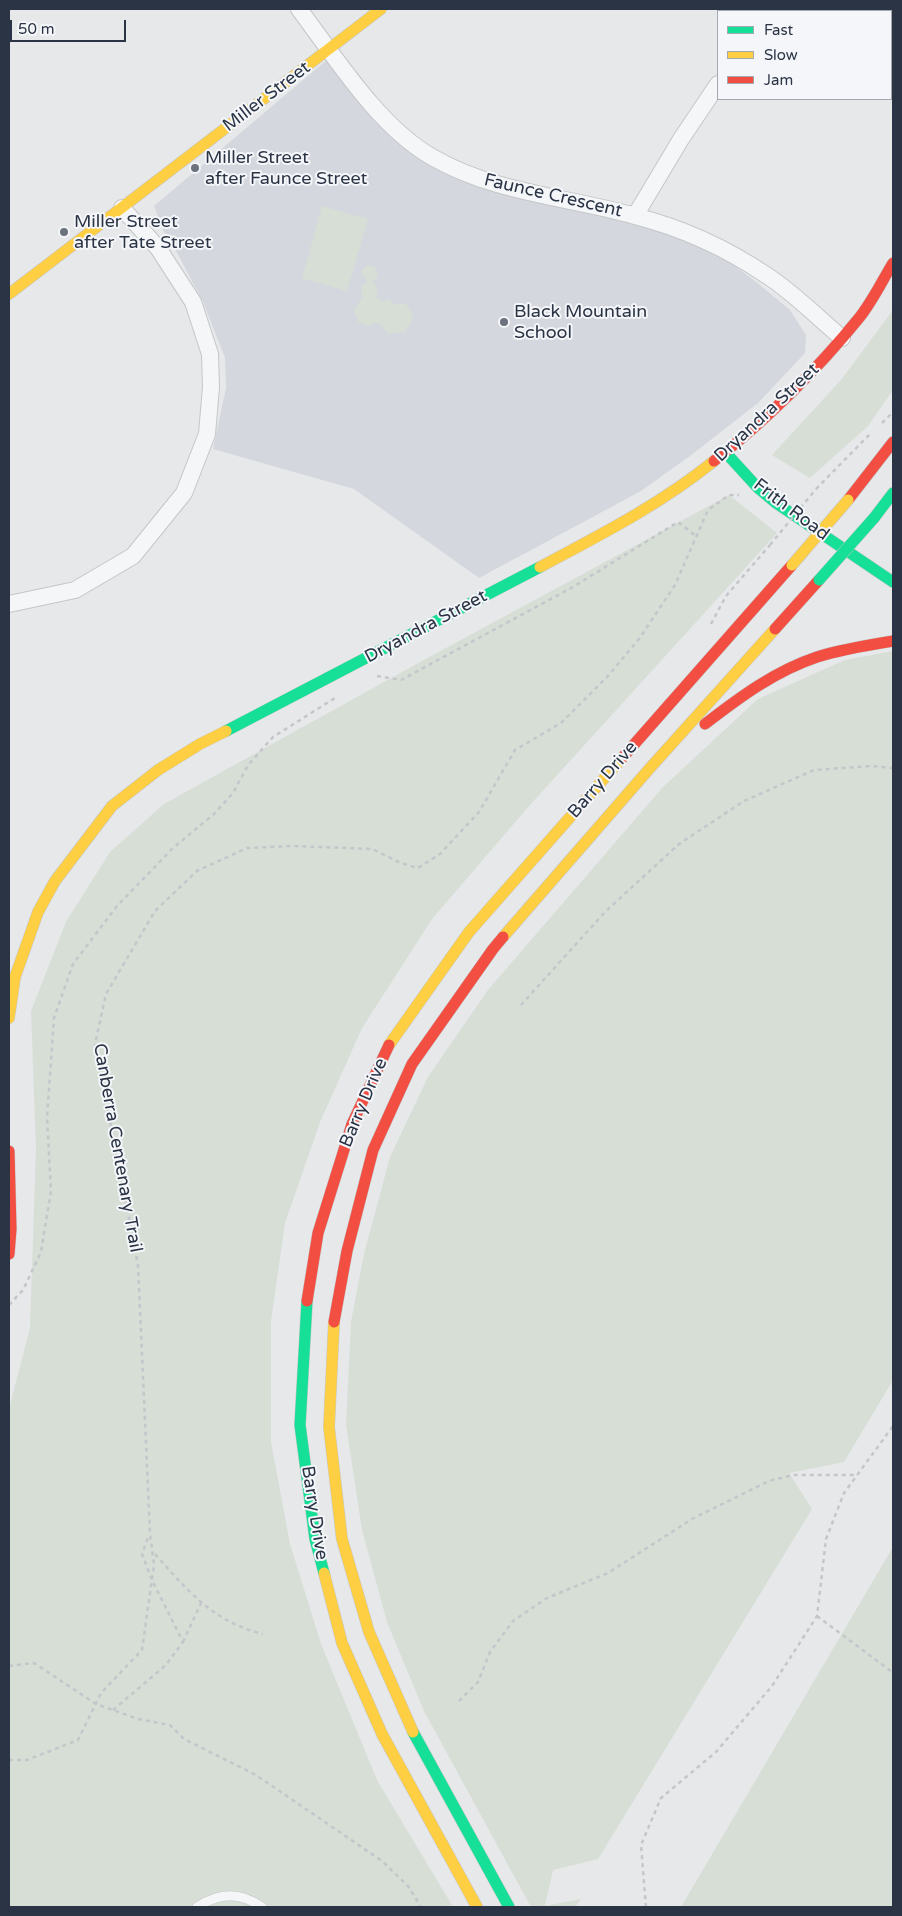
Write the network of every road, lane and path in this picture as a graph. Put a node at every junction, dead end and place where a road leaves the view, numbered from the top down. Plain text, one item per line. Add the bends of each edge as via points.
1 (299, 9) edge
2 (381, 9) edge
3 (329, 49) junction
4 (717, 85) edge
5 (122, 208) junction
6 (636, 216) junction
7 (893, 263) edge
8 (9, 294) edge
9 (842, 338) junction
10 (893, 412) edge
11 (881, 424) dead end
12 (874, 431) dead end
13 (893, 442) edge
14 (726, 453) junction
15 (893, 493) edge
16 (748, 496) dead end
17 (782, 522) dead end
18 (789, 527) dead end
19 (696, 537) junction
20 (770, 545) dead end
21 (861, 560) junction
22 (893, 571) edge
23 (893, 582) edge
24 (9, 604) edge
25 (893, 641) edge
26 (373, 675) dead end
27 (340, 696) dead end
28 (650, 768) junction
29 (893, 768) edge
30 (521, 1005) dead end
31 (9, 1018) edge
32 (9, 1151) edge
33 (9, 1254) edge
34 (9, 1306) edge
35 (893, 1426) edge
36 (857, 1475) junction
37 (150, 1533) junction
38 (154, 1553) junction
39 (152, 1580) junction
40 (201, 1603) junction
41 (817, 1616) junction
42 (263, 1634) dead end
43 (184, 1642) junction
44 (9, 1666) edge
45 (893, 1675) edge
46 (459, 1700) dead end
47 (96, 1704) junction
48 (112, 1710) junction
49 (9, 1760) edge
50 (197, 1907) edge
51 (262, 1907) edge
52 (421, 1907) edge
53 (477, 1907) edge
54 (509, 1907) edge
55 (646, 1907) edge

1 - 3 street, Faunce Crescent
2 - 3 main road, Miller Street
3 - 5 main road, Miller Street
3 - 6 street, Faunce Crescent via 364,96 403,136 432,157 482,180
4 - 6 street
5 - 8 main road, Miller Street
5 - 24 street via 158,248 192,302 210,354 207,434 184,493 133,556 75,590
6 - 9 street, Faunce Crescent via 677,229 730,253 768,276
7 - 9 main road, Dryandra Street via 860,316
9 - 14 main road, Dryandra Street via 786,398
10 - 11 path
12 - 20 path, bridge via 816,489
13 - 53 main road, Barry Drive, bridge via 792,565 469,932 389,1044 352,1124 318,1233 306,1310 300,1425 315,1539 342,1643 374,1716
14 - 21 main road, Frith Road via 776,503
14 - 31 main road, Dryandra Street via 627,521 200,744 142,782 112,806 54,880 38,912 14,978
15 - 28 main road, Barry Drive, bridge
16 - 19 path, Canberra Centenary Trail via 729,495 708,510
17 - 18 path
19 - 26 path via 678,522 573,588 401,680
19 - 37 path, Canberra Centenary Trail via 675,585 639,639 561,723 515,750 480,812 440,854 418,868 372,849 246,848 197,871 155,911 106,994 95,1044 138,1266
21 - 22 main road, Frith Road
21 - 23 main road, Frith Road
25 - 28 main road via 824,655 783,672 724,709
27 - 34 path via 273,737 248,765 233,793 117,906 73,964 54,1018 47,1117 51,1191 41,1252 24,1290
28 - 54 main road, Barry Drive via 493,949 412,1064 373,1150 347,1251 334,1324 329,1427 342,1539 369,1632 407,1721
29 - 30 path via 871,766 814,770 744,801 679,844 605,912
32 - 33 main road
35 - 36 path
36 - 41 path via 844,1493 826,1539
36 - 46 path via 794,1475 769,1481 692,1519 608,1573 547,1598 513,1621 490,1652 478,1682
37 - 38 path, Canberra Centenary Trail
37 - 39 path via 142,1554
38 - 39 path, Canberra Centenary Trail
38 - 40 path
39 - 43 path
39 - 47 path, Canberra Centenary Trail via 142,1650 101,1693
40 - 42 path via 245,1630
40 - 43 path
41 - 45 path
41 - 55 path via 772,1686 716,1752 661,1798 641,1845
43 - 48 path via 166,1665
44 - 47 path via 34,1663
47 - 48 path
47 - 49 path, Canberra Centenary Trail via 78,1740 27,1760
48 - 52 path via 170,1725 184,1739 256,1774 382,1861 408,1886
50 - 51 lane via 230,1895 243,1896

